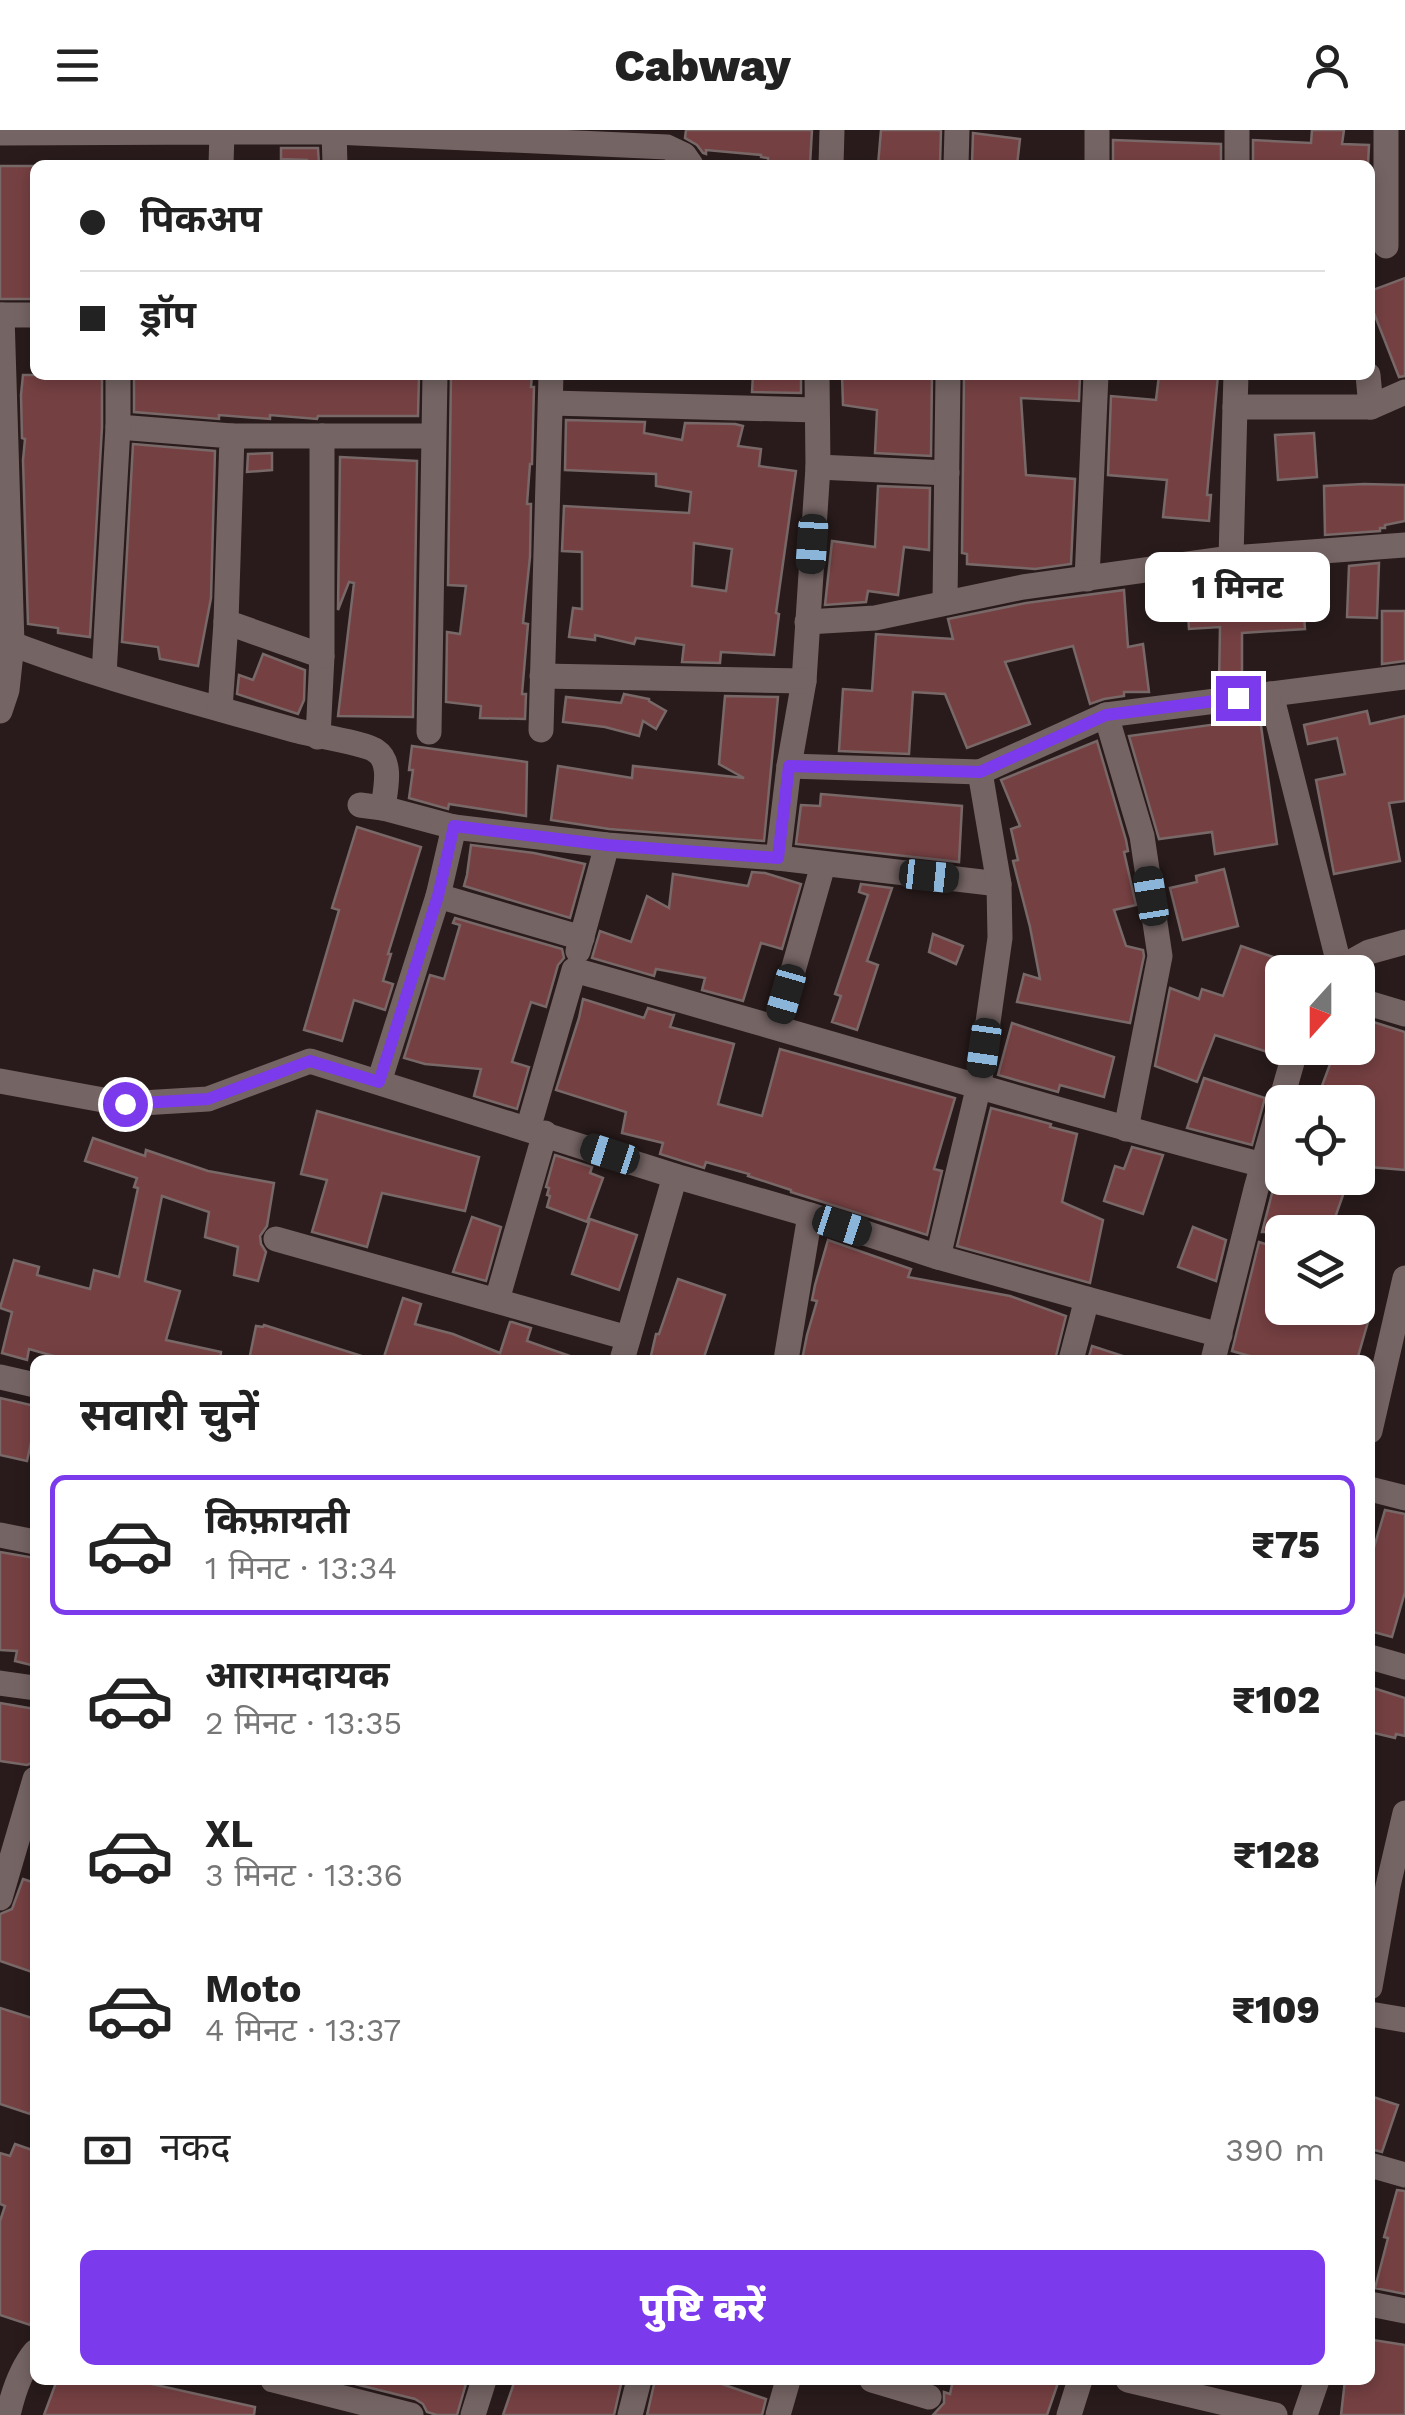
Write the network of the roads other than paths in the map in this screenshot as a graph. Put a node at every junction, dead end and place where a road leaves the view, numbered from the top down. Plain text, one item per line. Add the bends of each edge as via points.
1 (832, 130) edge
2 (957, 130) edge
3 (1097, 130) edge
4 (1237, 130) edge
5 (1386, 130) edge
6 (334, 131) edge
7 (222, 132) edge
8 (0, 133) edge
9 (221, 160) edge
10 (335, 160) edge
11 (688, 160) edge
12 (831, 160) edge
13 (956, 160) edge
14 (1097, 160) edge
15 (1237, 160) edge
16 (1387, 246) edge
17 (1, 315) edge
18 (30, 316) edge
19 (118, 380) edge
20 (434, 380) edge
21 (550, 380) edge
22 (817, 380) edge
23 (948, 380) edge
24 (1096, 380) edge
25 (1236, 380) edge
26 (1368, 380) edge
27 (1405, 392) edge
28 (552, 402) junction
29 (1236, 407) junction
30 (1371, 407) junction
31 (816, 410) junction
32 (118, 427) junction
33 (232, 436) junction
34 (322, 436) junction
35 (433, 436) junction
36 (818, 467) junction
37 (947, 473) junction
38 (1405, 544) edge
39 (1231, 558) junction
40 (1087, 579) junction
41 (945, 601) junction
42 (226, 622) junction
43 (807, 622) junction
44 (6, 642) edge
45 (322, 656) junction
46 (104, 675) junction
47 (542, 676) junction
48 (1405, 677) edge
49 (804, 681) junction
50 (1271, 694) junction
51 (220, 709) junction
52 (0, 711) edge
53 (1106, 715) junction
54 (540, 730) dead end
55 (428, 732) dead end
56 (318, 736) junction
57 (789, 766) junction
58 (980, 772) junction
59 (454, 826) junction
60 (607, 845) junction
61 (778, 858) junction
62 (823, 864) junction
63 (999, 884) junction
64 (438, 896) junction
65 (582, 938) junction
66 (1405, 942) edge
67 (1332, 955) edge
68 (1364, 955) edge
69 (574, 970) junction
70 (1375, 1005) edge
71 (1405, 1014) edge
72 (777, 1027) junction
73 (1291, 1065) edge
74 (379, 1082) junction
75 (979, 1085) junction
76 (2, 1089) edge
77 (1126, 1130) junction
78 (537, 1131) junction
79 (1263, 1165) junction
80 (675, 1176) junction
81 (810, 1215) junction
82 (276, 1239) dead end
83 (938, 1258) junction
84 (1405, 1278) edge
85 (1087, 1299) junction
86 (497, 1300) junction
87 (1399, 1327) edge
88 (1216, 1348) edge
89 (625, 1349) edge
90 (787, 1355) edge
91 (1072, 1355) edge
92 (0, 1377) edge
93 (30, 1384) edge
94 (1375, 1412) edge
95 (1375, 1490) edge
96 (1405, 1498) edge
97 (0, 1535) edge
98 (30, 1541) edge
99 (1375, 1659) edge
100 (1405, 1667) edge
101 (0, 1683) edge
102 (30, 1687) edge
103 (30, 1796) edge
104 (1405, 1813) edge
105 (1379, 1884) edge
106 (0, 1898) edge
107 (1375, 1930) edge
108 (1375, 2015) edge
109 (1405, 2020) edge
110 (1375, 2166) edge
111 (1405, 2175) edge
112 (1375, 2305) edge
113 (1405, 2311) edge
114 (30, 2358) edge
115 (482, 2385) edge
116 (638, 2385) edge
117 (787, 2385) edge
118 (889, 2385) edge
119 (1079, 2385) edge
120 (1149, 2385) edge
121 (1315, 2385) edge
122 (330, 2387) edge
123 (929, 2397) edge
124 (404, 2414) edge
125 (8, 2415) edge
126 (473, 2415) edge
127 (630, 2415) edge
128 (778, 2415) edge
129 (1070, 2415) edge
130 (1274, 2415) edge
131 (1305, 2415) edge

1 - 12 street
2 - 13 street
3 - 14 street
4 - 15 street
5 - 16 street
6 - 7 street
6 - 10 street
6 - 11 street via 667,147
7 - 8 street
7 - 9 street
17 - 18 street
17 - 44 street
19 - 32 street
20 - 35 street
21 - 28 street
22 - 31 street
23 - 37 street
24 - 40 street
25 - 29 street
26 - 30 street
27 - 30 street
28 - 31 street
28 - 47 street
29 - 30 street
29 - 39 street
31 - 36 street
32 - 33 street
32 - 46 street
33 - 34 street
33 - 42 street
34 - 35 street
34 - 45 street
35 - 55 street
36 - 37 street
36 - 43 street
37 - 41 street
38 - 39 street
39 - 40 street
40 - 41 street
41 - 43 street via 875,618
42 - 45 street
42 - 51 street
43 - 49 street
44 - 46 street
44 - 52 street via 7,690
45 - 56 street
46 - 51 street
47 - 49 street
47 - 54 street
48 - 50 street
49 - 57 street
50 - 53 street
50 - 67 street
51 - 56 street
53 - 58 street
53 - 77 street via 1142,836 1160,956
56 - 59 street via 379,752 387,766 372,807
57 - 58 street
57 - 61 street
58 - 63 street
59 - 60 street
59 - 64 street
60 - 61 street
60 - 65 street
61 - 62 street
62 - 63 street
62 - 72 street
63 - 75 street via 1000,938
64 - 65 street
64 - 74 street
65 - 69 street
66 - 68 street
69 - 72 street
69 - 78 street
70 - 71 street
72 - 75 street
73 - 79 street
74 - 76 street via 310,1061 208,1099 125,1104
74 - 78 street
75 - 77 street
75 - 83 street
77 - 79 street
78 - 80 street
78 - 86 street
79 - 88 street
80 - 81 street
80 - 89 street
81 - 83 street
81 - 90 street
82 - 86 street
83 - 85 street
84 - 87 street
85 - 88 street
85 - 91 street
86 - 89 street
87 - 94 street
92 - 93 street
95 - 96 street
97 - 98 street
99 - 100 street
101 - 102 street
103 - 106 street
104 - 105 street
105 - 107 street
108 - 109 street
110 - 111 street
112 - 113 street
114 - 125 street
115 - 126 street
116 - 127 street
117 - 128 street
118 - 123 street
119 - 129 street
120 - 130 street
121 - 131 street
122 - 124 street

